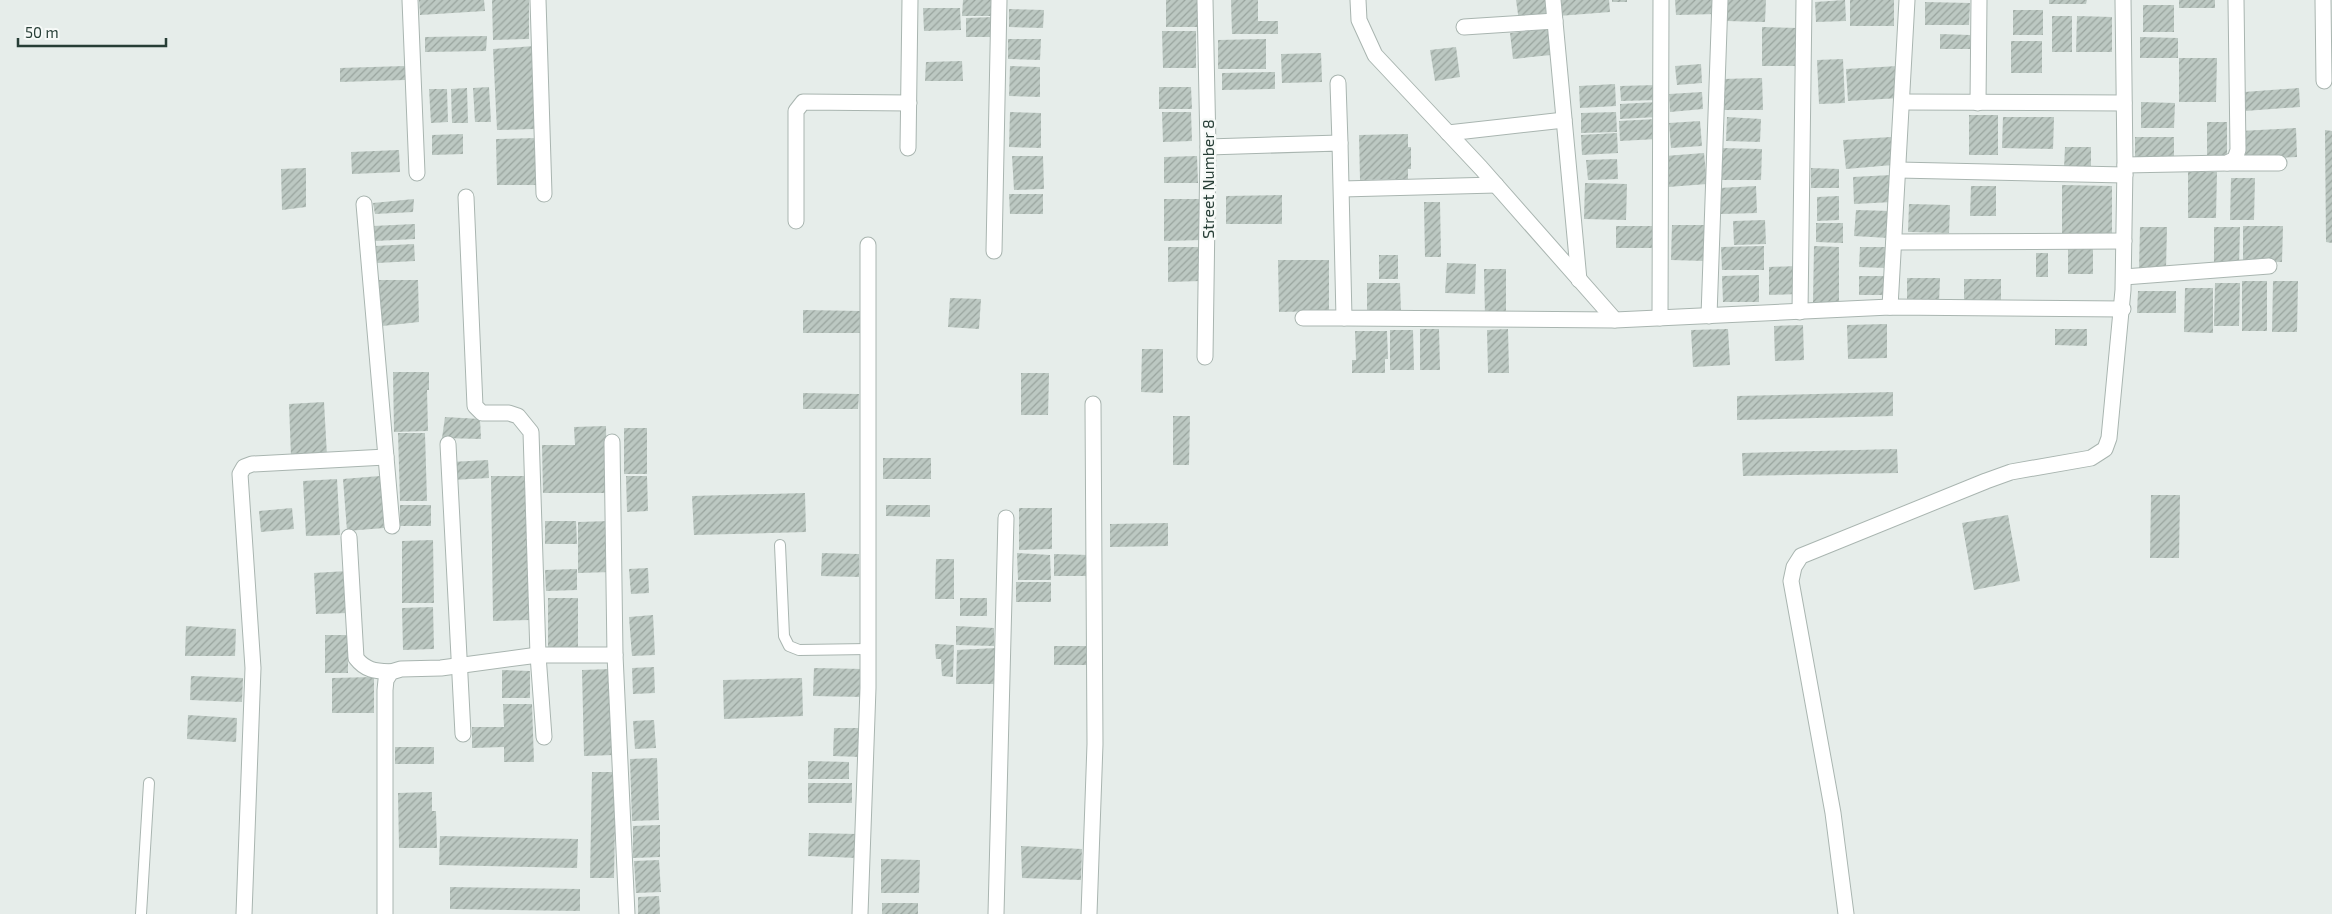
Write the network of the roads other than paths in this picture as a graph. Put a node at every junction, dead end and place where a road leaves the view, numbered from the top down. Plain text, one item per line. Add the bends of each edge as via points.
1 (410, 0) edge
2 (538, 0) edge
3 (910, 0) edge
4 (999, 0) edge
5 (1205, 0) edge
6 (1358, 0) edge
7 (1553, 0) edge
8 (1661, 0) edge
9 (1720, 0) edge
10 (1804, 0) edge
11 (1907, 0) edge
12 (1979, 0) edge
13 (2123, 0) edge
14 (2236, 0) edge
15 (2323, 0) edge
16 (1555, 21) junction
17 (1464, 27) dead end
18 (2324, 81) dead end
19 (1338, 83) dead end
20 (909, 102) junction
21 (1902, 102) junction
22 (1978, 102) junction
23 (2124, 103) junction
24 (1564, 120) junction
25 (1448, 133) junction
26 (1340, 143) junction
27 (1208, 147) junction
28 (908, 148) dead end
29 (2228, 163) junction
30 (2279, 163) dead end
31 (1898, 170) junction
32 (2125, 170) junction
33 (417, 172) dead end
34 (1496, 185) junction
35 (1342, 189) junction
36 (544, 194) dead end
37 (466, 197) dead end
38 (364, 204) dead end
39 (796, 221) dead end
40 (2124, 241) junction
41 (1894, 242) junction
42 (868, 245) dead end
43 (994, 251) dead end
44 (2269, 266) dead end
45 (2124, 277) junction
46 (1579, 280) junction
47 (1890, 307) junction
48 (2123, 309) junction
49 (1800, 312) junction
50 (1709, 316) junction
51 (1303, 318) dead end
52 (1344, 318) junction
53 (1660, 318) junction
54 (1616, 320) junction
55 (1205, 357) dead end
56 (1093, 404) dead end
57 (612, 442) dead end
58 (448, 444) dead end
59 (386, 456) junction
60 (1006, 518) dead end
61 (392, 526) dead end
62 (349, 537) dead end
63 (780, 545) dead end
64 (868, 649) junction
65 (538, 655) junction
66 (615, 655) junction
67 (459, 666) junction
68 (391, 672) junction
69 (463, 734) dead end
70 (544, 737) dead end
71 (149, 783) dead end
72 (141, 914) edge
73 (244, 914) edge
74 (385, 914) edge
75 (627, 914) edge
76 (860, 914) edge
77 (996, 914) edge
78 (1089, 914) edge
79 (1846, 914) edge

1 - 33 street
2 - 36 street
3 - 20 street
4 - 43 street
5 - 27 street, Street Number 8
6 - 25 street via 1359,20 1375,55
7 - 16 street
8 - 53 street
9 - 50 street
10 - 49 street
11 - 21 street
12 - 22 street
13 - 23 street
14 - 29 street via 2238,150 2235,159
15 - 18 street
16 - 17 street
16 - 24 street
19 - 26 street
20 - 28 street
20 - 39 street via 803,102 796,111
21 - 22 street
21 - 31 street
22 - 23 street
23 - 32 street
24 - 25 street
24 - 46 street
25 - 34 street
26 - 27 street
26 - 35 street
27 - 55 street, Street Number 8
29 - 30 street
29 - 32 street
31 - 32 street
31 - 41 street
32 - 40 street
34 - 35 street
34 - 46 street
35 - 52 street
37 - 65 street via 475,406 482,413 518,416 532,432
38 - 59 street
40 - 41 street
40 - 45 street
41 - 47 street
42 - 64 street
44 - 45 street
45 - 48 street
46 - 54 street
47 - 48 street
47 - 49 street
48 - 79 street via 2109,438 2105,449 2091,458 2011,472 1986,481 1801,556 1794,567 1791,581 1833,813
49 - 50 street
50 - 53 street
51 - 52 street
52 - 54 street
53 - 54 street
56 - 78 street via 1094,744
57 - 66 street
58 - 67 street
59 - 61 street
59 - 73 street via 252,464 244,467 240,474 253,668
60 - 77 street
62 - 68 street via 356,658 370,670
63 - 64 lane via 784,636 789,646 799,650
64 - 76 street
65 - 66 street
65 - 67 street
65 - 70 street
66 - 75 street
67 - 68 street
67 - 69 street
68 - 74 street via 385,690
71 - 72 lane

